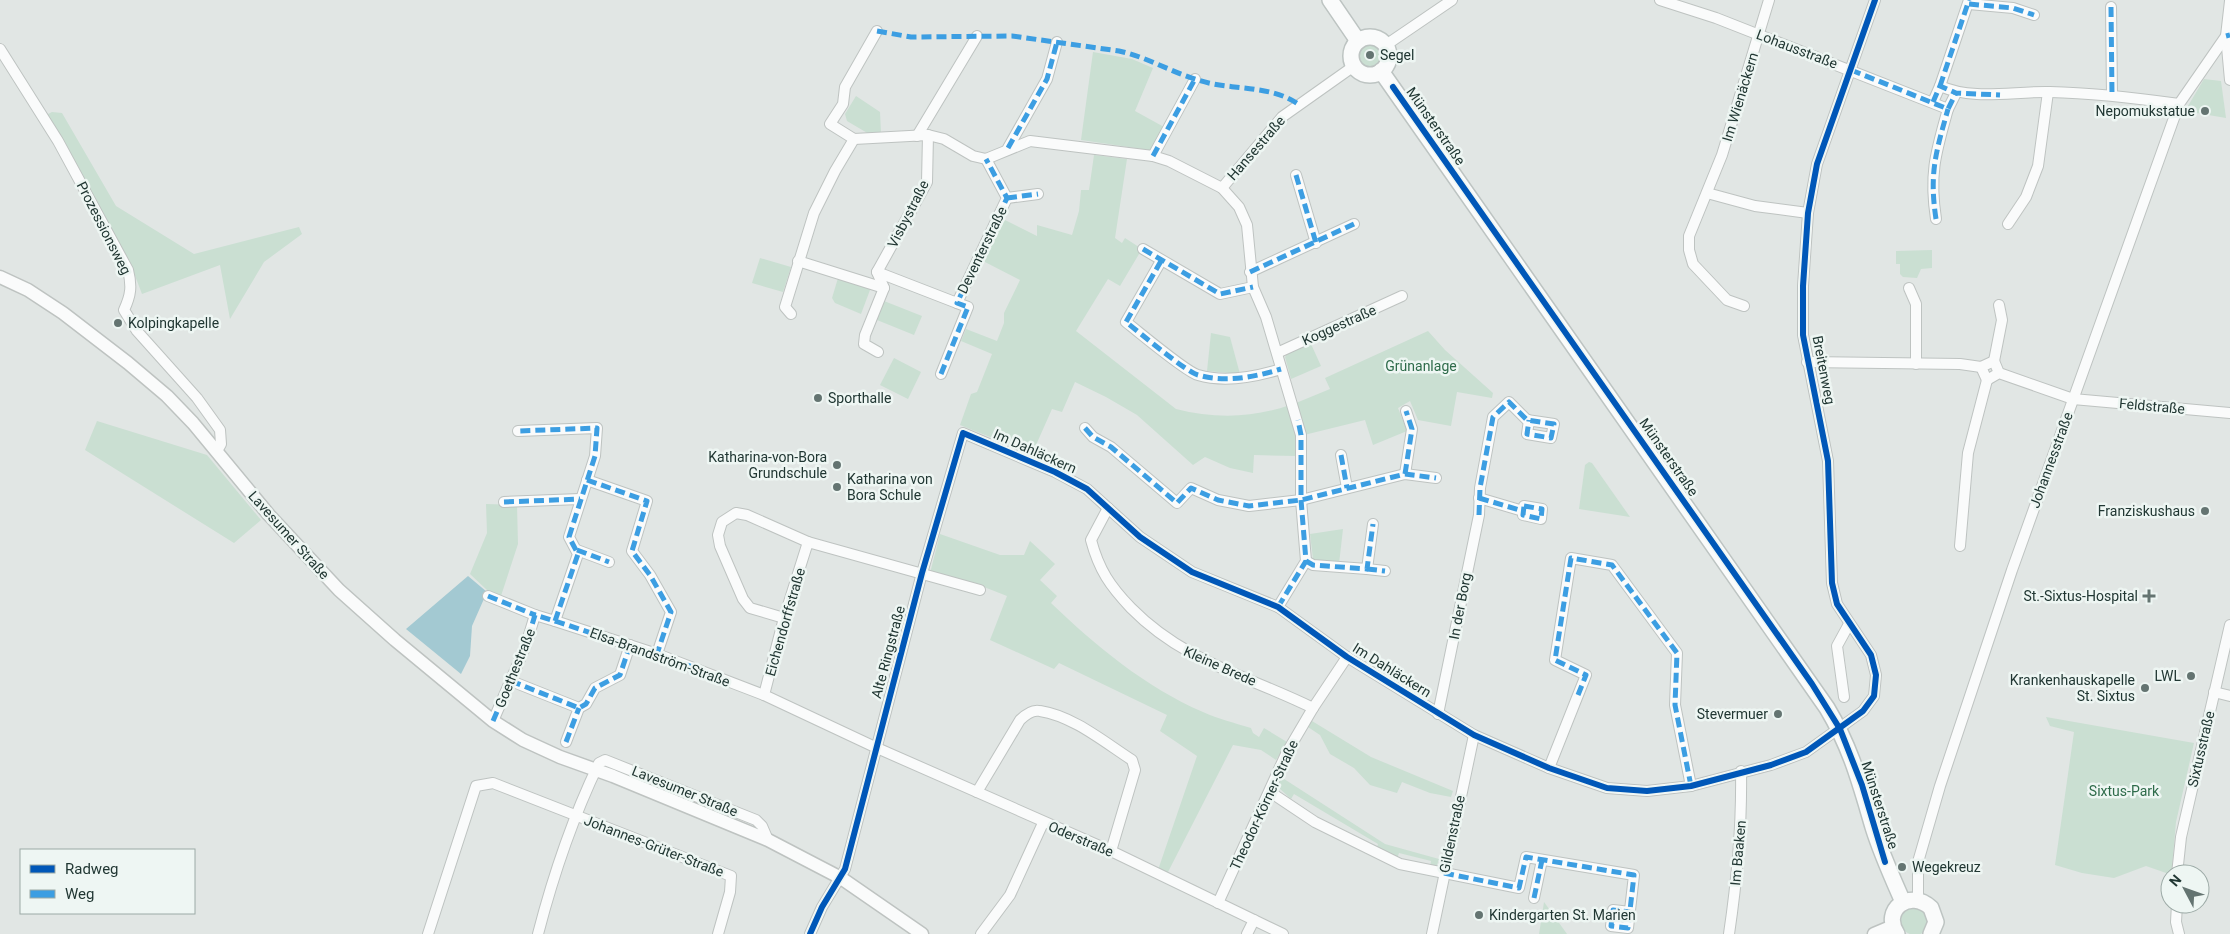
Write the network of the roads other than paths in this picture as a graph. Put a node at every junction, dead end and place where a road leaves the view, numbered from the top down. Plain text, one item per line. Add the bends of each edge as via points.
1 (1330, 0) edge
2 (1452, 0) edge
3 (1660, 0) edge
4 (1769, 0) edge
5 (1875, 0) edge
6 (2230, 1) edge
7 (1969, 2) edge
8 (2110, 7) dead end
9 (2034, 16) dead end
10 (877, 31) dead end
11 (1759, 35) junction
12 (977, 36) dead end
13 (2226, 36) junction
14 (1358, 41) junction
15 (1057, 42) dead end
16 (1386, 45) junction
17 (0, 49) edge
18 (2209, 60) junction
19 (1354, 66) junction
20 (2229, 66) junction
21 (1851, 70) junction
22 (1381, 71) junction
23 (1195, 79) dead end
24 (2230, 80) edge
25 (1940, 86) junction
26 (2048, 92) junction
27 (1956, 93) junction
28 (2112, 95) junction
29 (1933, 102) junction
30 (2179, 104) junction
31 (1948, 109) junction
32 (928, 135) junction
33 (917, 136) junction
34 (854, 138) junction
35 (1008, 148) junction
36 (1153, 156) junction
37 (986, 159) junction
38 (1296, 175) dead end
39 (1222, 188) junction
40 (1707, 193) junction
41 (1038, 194) dead end
42 (1007, 198) junction
43 (1808, 214) junction
44 (1936, 219) dead end
45 (1354, 224) dead end
46 (2008, 224) dead end
47 (1316, 243) junction
48 (1143, 249) dead end
49 (798, 261) junction
50 (1161, 261) junction
51 (877, 272) junction
52 (1250, 272) junction
53 (0, 277) edge
54 (1253, 287) junction
55 (884, 288) junction
56 (1908, 288) dead end
57 (1402, 296) dead end
58 (957, 303) junction
59 (2000, 305) dead end
60 (1744, 306) dead end
61 (791, 314) dead end
62 (878, 352) dead end
63 (1276, 353) junction
64 (1994, 360) junction
65 (1807, 362) junction
66 (1916, 364) junction
67 (1982, 367) junction
68 (1282, 369) junction
69 (1999, 373) junction
70 (942, 374) dead end
71 (1987, 380) junction
72 (2073, 399) junction
73 (1406, 411) dead end
74 (2230, 413) edge
75 (1529, 420) dead end
76 (1085, 428) dead end
77 (518, 431) dead end
78 (964, 433) joint
79 (217, 452) junction
80 (1341, 455) dead end
81 (1405, 474) junction
82 (1436, 478) dead end
83 (586, 480) junction
84 (1347, 488) junction
85 (1479, 498) junction
86 (580, 499) junction
87 (1301, 500) junction
88 (504, 502) dead end
89 (1108, 508) junction
90 (1523, 511) dead end
91 (1373, 524) dead end
92 (808, 542) junction
93 (1960, 546) dead end
94 (577, 550) junction
95 (1306, 561) junction
96 (609, 562) dead end
97 (1367, 569) junction
98 (1385, 572) dead end
99 (922, 573) junction
100 (980, 590) dead end
101 (488, 596) dead end
102 (1278, 607) junction
103 (535, 615) junction
104 (784, 618) junction
105 (555, 621) junction
106 (1849, 624) junction
107 (2230, 625) edge
108 (630, 645) junction
109 (657, 654) junction
110 (1347, 658) junction
111 (511, 681) junction
112 (2214, 692) junction
113 (764, 696) junction
114 (2230, 696) edge
115 (1844, 697) dead end
116 (579, 708) junction
117 (1313, 708) junction
118 (1438, 714) junction
119 (493, 721) junction
120 (1840, 729) junction
121 (1474, 735) junction
122 (566, 742) dead end
123 (876, 748) junction
124 (1549, 768) junction
125 (596, 770) junction
126 (1741, 772) junction
127 (1691, 786) junction
128 (977, 792) junction
129 (1270, 792) junction
130 (578, 816) junction
131 (1043, 823) junction
132 (1111, 851) junction
133 (1542, 860) junction
134 (2179, 864) edge
135 (1444, 873) junction
136 (841, 878) junction
137 (1520, 888) junction
138 (1918, 900) junction
139 (1903, 902) junction
140 (1218, 903) junction
141 (1630, 912) dead end
142 (2176, 914) edge
143 (1254, 920) junction
144 (1895, 930) edge
145 (1936, 933) edge
146 (428, 934) edge
147 (538, 934) edge
148 (718, 934) edge
149 (810, 934) edge
150 (922, 934) edge
151 (981, 934) edge
152 (1247, 934) edge
153 (1283, 934) edge
154 (1432, 934) edge
155 (1729, 934) edge
156 (1874, 934) edge
157 (2179, 934) edge

1 - 14 main road
2 - 16 street
3 - 11 street, Lohausstraße
4 - 11 street, Im Wienäckern
5 - 21 street, Breitenweg
6 - 13 street
7 - 9 street via 2013,8
7 - 25 street
8 - 28 street
10 - 34 street via 845,87 843,104 830,124
11 - 21 street, Lohausstraße
11 - 40 street, Im Wienäckern via 1722,156
12 - 33 street
13 - 18 street, Johannesstraße
13 - 20 street
14 - 16 main road via 1373,37
14 - 19 main road via 1351,53
15 - 35 street via 1047,79
16 - 22 main road via 1388,59
17 - 79 street, Prozessionsweg via 58,141 128,270 130,296 124,310 138,332 197,398 220,430 221,444
18 - 20 street via 2221,59
18 - 30 street, Johannesstraße
19 - 22 main road via 1366,74
19 - 39 street, Hansestraße via 1282,117
20 - 24 street
21 - 29 street, Lohausstraße
21 - 43 street, Breitenweg via 1820,151
22 - 120 main road, Münsterstraße via 1812,684
23 - 36 street
25 - 27 street
25 - 29 street
26 - 27 street
26 - 28 street
26 - 46 street via 2038,166 2026,197
27 - 31 street
28 - 30 street
29 - 31 street, Lohausstraße
30 - 72 street, Johannesstraße
31 - 44 street via 1934,158 1932,193
32 - 33 street
32 - 37 street
32 - 51 street, Visbystraße via 927,182
33 - 34 street
34 - 49 street via 814,213
35 - 36 street, Hansestraße via 1030,141
35 - 37 street, Hansestraße
36 - 39 street, Hansestraße
37 - 42 street, Deventerstraße
38 - 47 street
39 - 52 street via 1243,215
40 - 43 street via 1755,206
40 - 60 street, Im Wienäckern via 1689,236 1693,264 1727,300
41 - 42 street, Deventerstraße
42 - 58 street, Deventerstraße
43 - 65 street, Breitenweg via 1803,286 1803,335
45 - 47 street
47 - 52 street
48 - 50 street
49 - 55 street
49 - 61 street via 785,307
50 - 54 street via 1220,294
50 - 68 street via 1126,322 1196,375 1236,379
51 - 55 street
51 - 58 street, Deventerstraße
52 - 54 street
53 - 79 street, Lavesumer Straße via 28,290 63,313 128,363 180,409
54 - 63 street
55 - 62 street via 864,344
56 - 66 street via 1916,304
57 - 63 street, Koggestraße
58 - 70 street, Deventerstraße via 968,308
59 - 64 street via 2002,320
63 - 68 street
64 - 67 street
64 - 69 street
65 - 66 street
65 - 106 street, Breitenweg via 1828,461 1832,583 1837,604
66 - 67 street
67 - 71 street
68 - 87 street via 1301,435
69 - 71 street
69 - 72 street, Feldstraße
71 - 93 street via 1968,453
72 - 74 street, Feldstraße
72 - 138 street, Johannesstraße via 1940,786 1918,862
73 - 81 street via 1412,429
75 - 85 street, In der Borg via 1509,402 1493,418
76 - 87 street via 1177,503 1191,488 1218,500 1249,506
77 - 83 street, Goethestraße via 597,428 595,456
78 - 89 street, Im Dahläckern via 1055,472 1087,490
78 - 99 street, Alte Ringstraße
79 - 119 street, Lavesumer Straße via 269,515 334,585 394,640
80 - 84 street
81 - 82 street
81 - 84 street
83 - 86 street, Goethestraße
83 - 109 street via 647,501 632,551 671,612
84 - 87 street
85 - 90 street
85 - 118 street, In der Borg
86 - 88 street
86 - 94 street, Goethestraße via 569,537
87 - 95 street
89 - 102 street, Im Dahläckern via 1140,537 1192,572
89 - 117 street, Kleine Brede via 1091,540 1097,563 1110,583 1145,622 1202,660
91 - 97 street
92 - 99 street
92 - 104 street, Eichendorffstraße
92 - 104 street via 747,515 736,513 722,522 718,535 720,546 743,599 750,608
94 - 96 street
94 - 105 street, Goethestraße
95 - 97 street via 1313,565
95 - 102 street
97 - 98 street
99 - 100 street
99 - 123 street, Alte Ringstraße
101 - 103 street, Goethestraße
102 - 110 street, Im Dahläckern
103 - 105 street, Goethestraße
103 - 111 street, Goethestraße
104 - 113 street, Eichendorffstraße
105 - 108 street, Elsa-Brandström-Straße
106 - 115 street via 1837,646
106 - 120 street, Breitenweg via 1871,655 1876,675 1874,696 1863,712
107 - 112 street, Sixtusstraße
108 - 109 street, Elsa-Brandström-Straße
108 - 116 street via 620,675 595,688 586,704
109 - 113 street, Elsa-Brandström-Straße
110 - 117 street, Theodor-Körner-Straße
110 - 118 street, Im Dahläckern
111 - 116 street
111 - 119 street, Goethestraße
112 - 114 street
112 - 134 street, Sixtusstraße via 2181,837
113 - 123 street
116 - 122 street
117 - 129 street, Theodor-Körner-Straße via 1277,771
118 - 121 street, Im Dahläckern
119 - 125 street, Lavesumer Straße via 534,745
120 - 126 street, Im Dahläckern via 1806,752
120 - 139 main road, Münsterstraße via 1862,784 1885,862
121 - 124 street, Im Dahläckern
121 - 135 street, Gildenstraße
123 - 128 street, Oderstraße
123 - 136 street, Alte Ringstraße
124 - 127 street, Im Dahläckern via 1608,788 1647,791
124 - 127 street via 1586,675 1555,660 1572,558 1612,565 1677,653 1675,704
125 - 130 street
125 - 136 street, Lavesumer Straße via 768,840
126 - 127 street, Im Dahläckern
126 - 155 street, Im Baaken via 1742,821
128 - 131 street, Oderstraße
128 - 132 street via 1020,720 1029,712 1039,710 1072,722 1132,760 1135,770
129 - 135 street via 1315,822 1400,864
129 - 140 street, Theodor-Körner-Straße
130 - 146 street via 493,783 476,786
130 - 147 street
130 - 148 street, Johannes-Grüter-Straße via 731,876 730,892
131 - 132 street, Oderstraße
131 - 151 street via 1010,894
132 - 140 street, Oderstraße
133 - 137 street via 1526,857
133 - 137 street via 1535,895
133 - 141 street via 1634,875
135 - 137 street
135 - 154 street, Gildenstraße
136 - 149 street, Alte Ringstraße via 829,894
136 - 150 street, Lavesumer Straße
138 - 139 main road
138 - 145 main road via 1931,908 1935,915
139 - 144 main road via 1894,912
140 - 143 street, Oderstraße
142 - 157 street
143 - 152 street
143 - 153 street, Oderstraße
144 - 156 street

